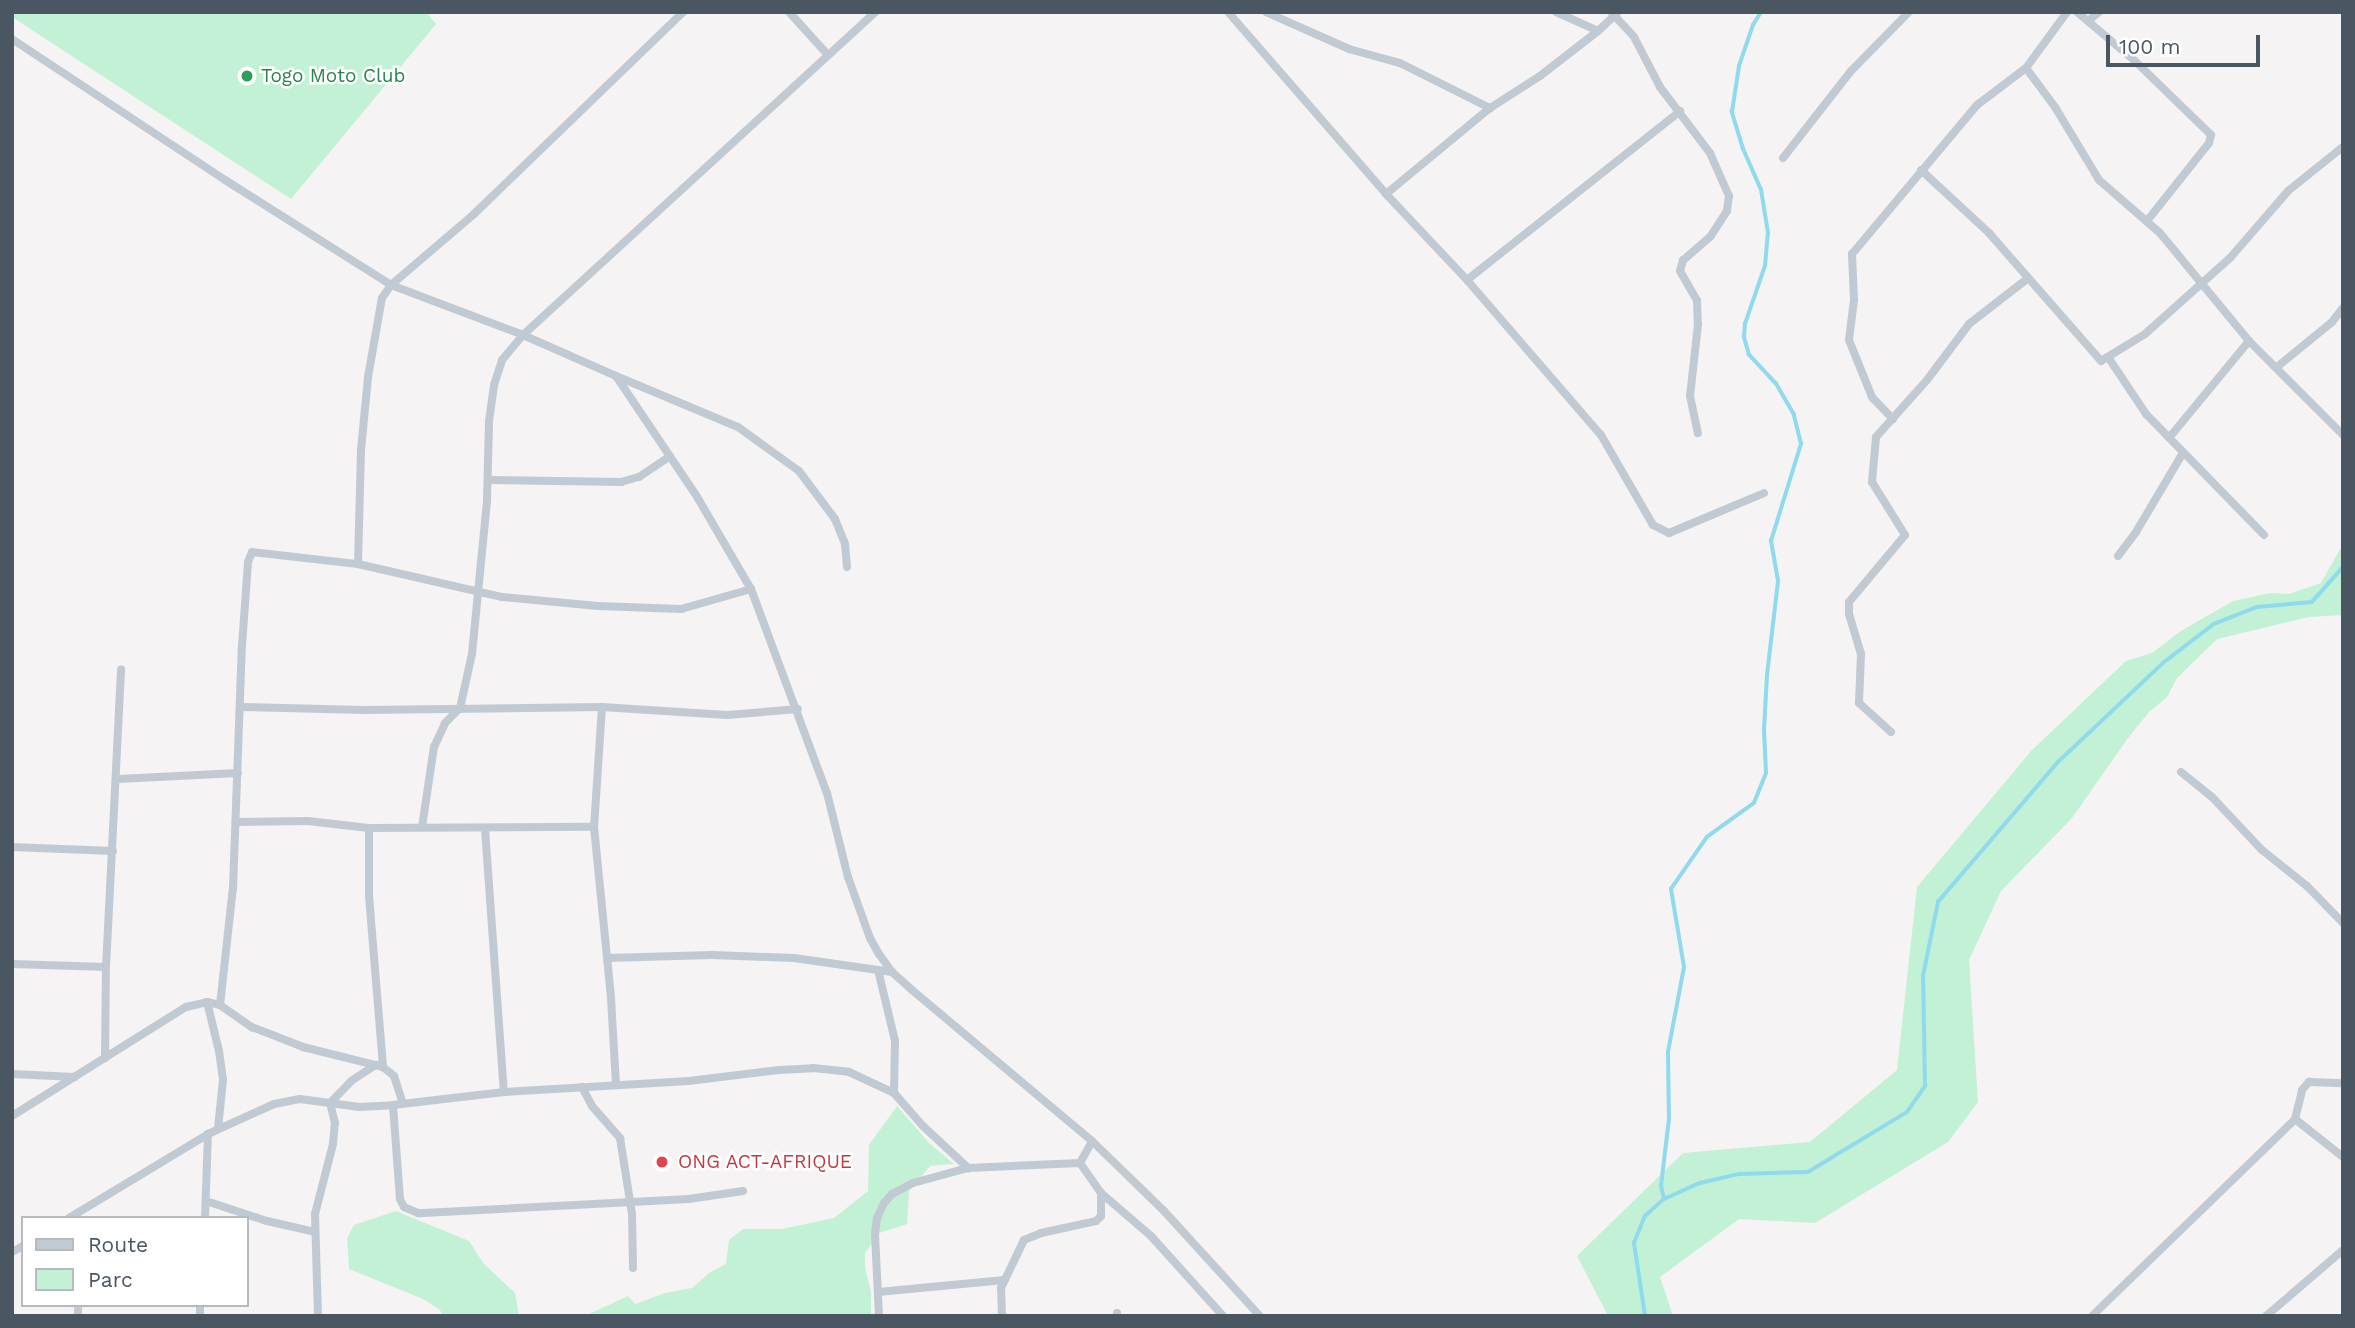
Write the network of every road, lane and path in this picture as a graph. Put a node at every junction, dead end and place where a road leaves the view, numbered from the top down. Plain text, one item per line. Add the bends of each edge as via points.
1 (683, 12) edge
2 (789, 12) edge
3 (874, 12) edge
4 (1228, 12) edge
5 (1266, 12) edge
6 (1556, 12) edge
7 (1909, 12) edge
8 (2067, 12) edge
9 (2077, 12) edge
10 (2099, 12) edge
11 (1614, 13) edge
12 (2088, 21) junction
13 (1598, 31) junction
14 (12, 39) edge
15 (828, 55) junction
16 (2026, 68) junction
17 (1490, 108) junction
18 (1680, 111) junction
19 (2343, 146) edge
20 (1783, 158) dead end
21 (1922, 170) junction
22 (1386, 194) junction
23 (2147, 221) junction
24 (2027, 279) junction
25 (1467, 280) junction
26 (2200, 284) junction
27 (391, 285) junction
28 (2343, 308) edge
29 (523, 335) junction
30 (2249, 341) junction
31 (2108, 357) junction
32 (2277, 367) junction
33 (616, 376) junction
34 (1893, 419) junction
35 (1698, 433) dead end
36 (2343, 435) edge
37 (2169, 438) junction
38 (2183, 453) junction
39 (670, 456) junction
40 (488, 480) junction
41 (1764, 493) dead end
42 (2264, 535) dead end
43 (2118, 556) dead end
44 (358, 564) junction
45 (847, 567) dead end
46 (751, 589) junction
47 (478, 591) junction
48 (121, 669) dead end
49 (241, 707) junction
50 (602, 707) junction
51 (460, 708) junction
52 (797, 709) junction
53 (1891, 732) dead end
54 (2181, 772) dead end
55 (238, 773) junction
56 (118, 779) junction
57 (236, 822) junction
58 (422, 827) junction
59 (594, 827) junction
60 (369, 828) junction
61 (485, 829) junction
62 (12, 847) edge
63 (113, 851) junction
64 (2343, 923) edge
65 (607, 958) junction
66 (12, 964) edge
67 (106, 967) junction
68 (878, 970) junction
69 (892, 972) junction
70 (207, 1002) junction
71 (220, 1004) junction
72 (105, 1058) junction
73 (380, 1066) junction
74 (12, 1074) edge
75 (75, 1077) junction
76 (2343, 1083) edge
77 (616, 1085) junction
78 (582, 1087) junction
79 (504, 1092) junction
80 (894, 1093) junction
81 (330, 1103) junction
82 (403, 1103) junction
83 (393, 1105) junction
84 (12, 1116) edge
85 (2295, 1119) junction
86 (218, 1128) junction
87 (208, 1134) junction
88 (1092, 1141) junction
89 (2343, 1157) edge
90 (1080, 1163) junction
91 (968, 1168) junction
92 (743, 1191) dead end
93 (1101, 1192) junction
94 (630, 1200) junction
95 (206, 1201) junction
96 (79, 1215) edge
97 (205, 1216) edge
98 (315, 1232) junction
99 (2343, 1250) edge
100 (633, 1268) dead end
101 (1004, 1280) junction
102 (878, 1292) junction
103 (318, 1316) edge
104 (878, 1316) edge
105 (1003, 1316) edge
106 (1223, 1316) edge
107 (1260, 1316) edge
108 (2091, 1316) edge
109 (2266, 1316) edge

1 - 27 street via 474,214
2 - 15 street
3 - 15 street
4 - 22 street
5 - 17 street via 1349,49 1400,63
6 - 13 street
7 - 20 street via 1851,71
8 - 16 street
9 - 12 street
10 - 12 street
11 - 13 street
11 - 18 street via 1634,37 1660,88
12 - 23 street via 2211,135
13 - 17 street
14 - 27 street
15 - 29 street
16 - 21 street via 1977,105
16 - 23 street via 2099,180
17 - 22 street
18 - 25 street
18 - 35 street via 1710,153 1728,196 1727,211 1710,236 1683,260 1680,271 1697,302 1690,396
19 - 26 street via 2288,191 2230,258
21 - 24 street via 1989,233
21 - 34 street via 1857,246 1850,265 1854,300 1849,340 1872,397
22 - 25 street
23 - 26 street
24 - 31 street via 2101,361
24 - 34 street via 1969,324
25 - 41 street via 1601,435 1653,525 1669,533
26 - 30 street
26 - 31 street via 2145,334
27 - 29 street
27 - 44 street via 382,298 368,377
28 - 32 street
29 - 33 street
29 - 40 street via 502,360 494,385
30 - 32 street
30 - 37 street
31 - 37 street via 2146,414
32 - 36 street
33 - 39 street
33 - 45 street via 738,427 799,471 835,519 845,544
34 - 53 street via 1876,437 1871,482 1905,535 1849,602 1861,654 1859,703
37 - 38 street
38 - 42 street
38 - 43 street
39 - 40 street via 639,477 621,482
39 - 46 street
40 - 47 street
44 - 47 street
44 - 49 street via 252,552
46 - 47 street via 681,609 543,601
46 - 52 street
47 - 51 street via 472,654
48 - 56 street
49 - 51 street
49 - 55 street
50 - 51 street
50 - 52 street via 727,715
50 - 59 street
51 - 58 street via 445,723 434,747
52 - 69 street via 827,793 852,889 870,938
54 - 64 street
55 - 56 street
55 - 57 street
56 - 63 street
57 - 60 street via 308,821
57 - 71 street
58 - 60 street
58 - 61 street
59 - 61 street
59 - 65 street
60 - 73 street
61 - 79 street
62 - 63 street
63 - 67 street
65 - 68 street via 794,958
65 - 77 street
66 - 67 street
67 - 72 street
68 - 69 street
68 - 80 street via 895,1041
69 - 88 street
70 - 71 street
70 - 72 street via 186,1007
70 - 86 street via 223,1080
71 - 73 street via 252,1027 303,1047
72 - 75 street
73 - 81 street via 351,1081
73 - 82 street via 394,1076
74 - 75 street
75 - 84 street
76 - 85 street via 2309,1082 2302,1090
77 - 78 street
77 - 80 street via 813,1068 849,1072
78 - 79 street
78 - 94 street via 620,1138
79 - 82 street
80 - 91 street
81 - 83 street
81 - 86 street via 284,1101
81 - 98 street via 335,1133 315,1214
82 - 83 street
83 - 94 street via 400,1199 410,1211
85 - 89 street
85 - 108 street
86 - 87 street
87 - 95 street
87 - 96 street
88 - 90 street
88 - 107 street
90 - 91 street
90 - 93 street
91 - 102 street via 913,1183 884,1203 877,1218
92 - 94 street via 689,1199
93 - 101 street via 1099,1219 1028,1236
93 - 106 street via 1151,1236
94 - 100 street
95 - 97 street
95 - 98 street
98 - 103 street
99 - 109 street
101 - 102 street
101 - 105 street via 1000,1295
102 - 104 street

